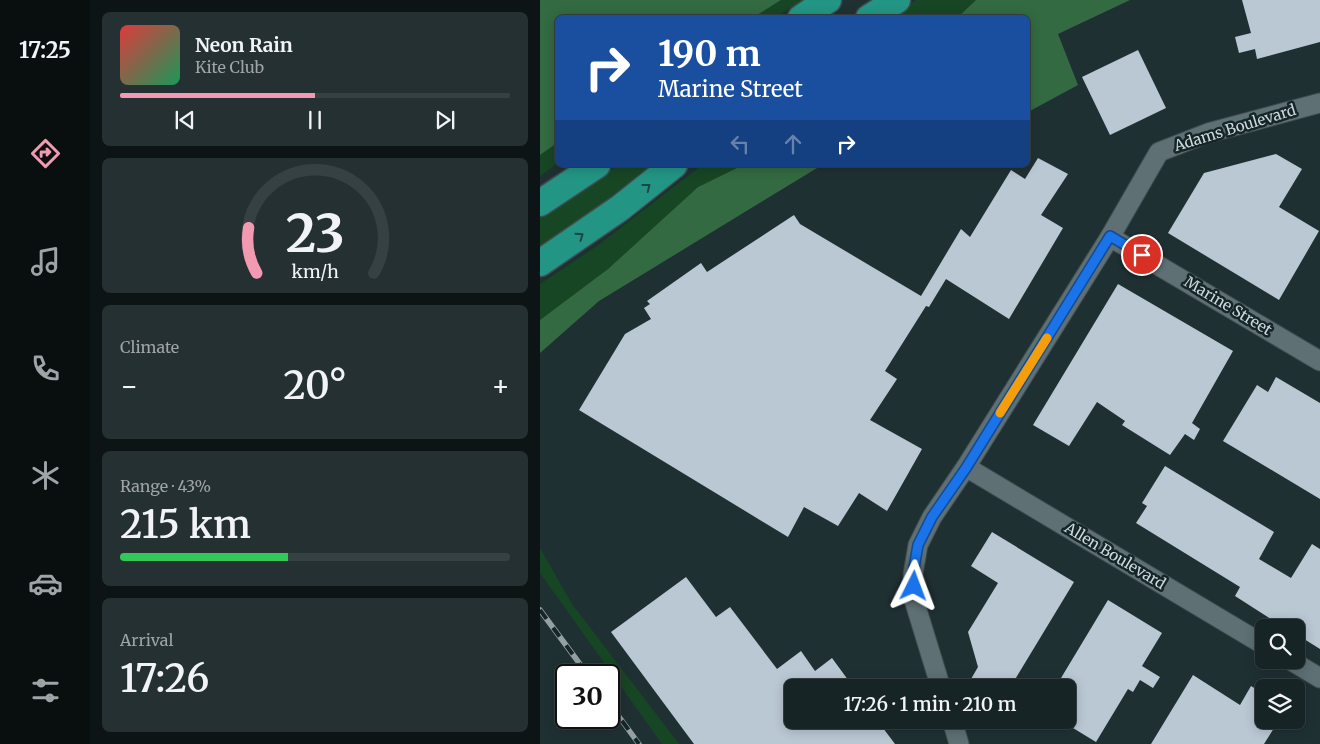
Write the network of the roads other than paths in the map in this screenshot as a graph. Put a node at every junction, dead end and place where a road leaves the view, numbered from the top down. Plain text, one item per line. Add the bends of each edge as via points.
1 (828, 0) edge
2 (897, 0) edge
3 (806, 15) edge
4 (874, 15) edge
5 (1320, 103) edge
6 (594, 167) edge
7 (671, 167) edge
8 (540, 192) edge
9 (540, 203) edge
10 (1110, 236) junction
11 (540, 263) edge
12 (1320, 361) edge
13 (966, 468) junction
14 (1255, 639) edge
15 (1305, 669) edge
16 (1320, 678) edge
17 (939, 679) edge
18 (955, 729) edge
19 (959, 744) edge

1 - 3 highway
2 - 4 highway
5 - 10 street, Adams Boulevard via 1208,133 1159,152
6 - 8 highway
6 - 9 highway
11 -> 7 highway via 620,208
10 - 12 street, Marine Street
10 - 13 street, Adams Boulevard
13 - 14 street, Allen Boulevard
13 - 17 street, Adams Boulevard via 932,517 918,545 913,574 914,600
15 - 16 street
18 - 19 street

